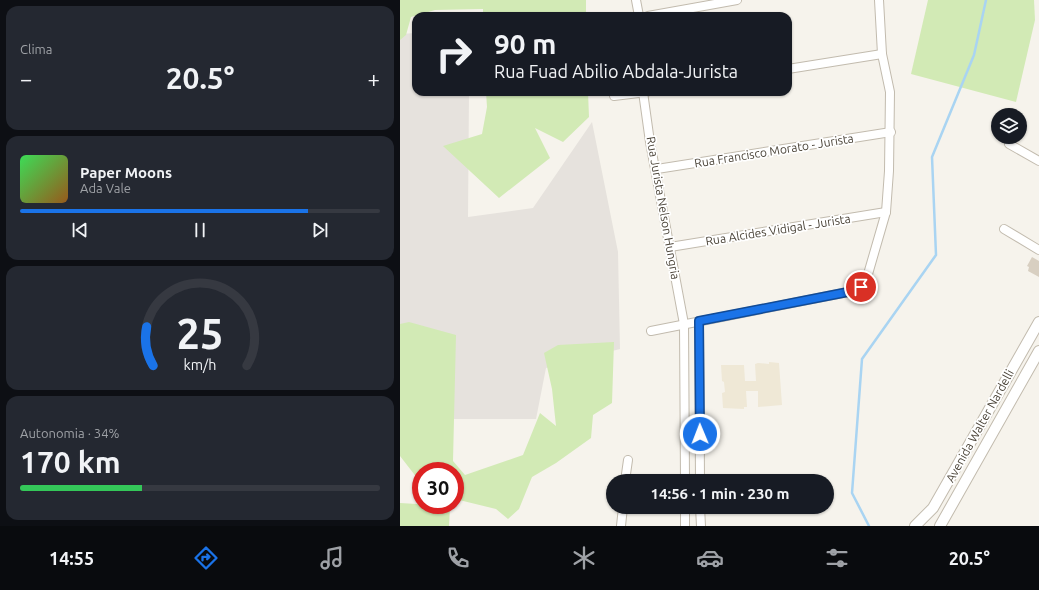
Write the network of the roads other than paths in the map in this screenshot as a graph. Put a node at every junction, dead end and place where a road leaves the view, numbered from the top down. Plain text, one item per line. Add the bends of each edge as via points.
1 (636, 0) edge
2 (736, 0) edge
3 (879, 0) edge
4 (638, 12) edge
5 (670, 12) edge
6 (882, 54) junction
7 (792, 68) edge
8 (645, 96) edge
9 (891, 132) junction
10 (1008, 144) dead end
11 (1039, 161) edge
12 (657, 169) junction
13 (886, 212) junction
14 (1004, 230) dead end
15 (670, 247) junction
16 (1039, 250) edge
17 (699, 321) junction
18 (1039, 322) edge
19 (684, 324) junction
20 (651, 331) dead end
21 (1039, 351) edge
22 (628, 460) dead end
23 (627, 474) edge
24 (685, 474) edge
25 (700, 474) edge
26 (622, 514) edge
27 (685, 514) edge
28 (700, 514) edge
29 (621, 526) edge
30 (685, 526) edge
31 (701, 526) edge
32 (915, 526) edge
33 (940, 526) edge

1 - 4 street
2 - 5 street
3 - 6 street
6 - 7 street
6 - 9 street via 890,92
8 - 12 street, Rua Jurista Nelson Hungria via 650,142
9 - 12 street, Rua Francisco Morato - Jurista
9 - 13 street
10 - 11 street
12 - 15 street, Rua Jurista Nelson Hungria
13 - 15 street, Rua Alcides Vidigal - Jurista
13 - 17 street via 866,281 861,287 853,291
14 - 16 street
15 - 19 street, Rua Jurista Nelson Hungria
17 - 19 street
17 - 25 street
18 - 32 street, Avenida Walter Nardelli via 933,508
19 - 20 street
19 - 24 street, Rua Jurista Nelson Hungria
21 - 33 street, Avenida Walter Nardelli
22 - 23 street
26 - 29 street
27 - 30 street
28 - 31 street

